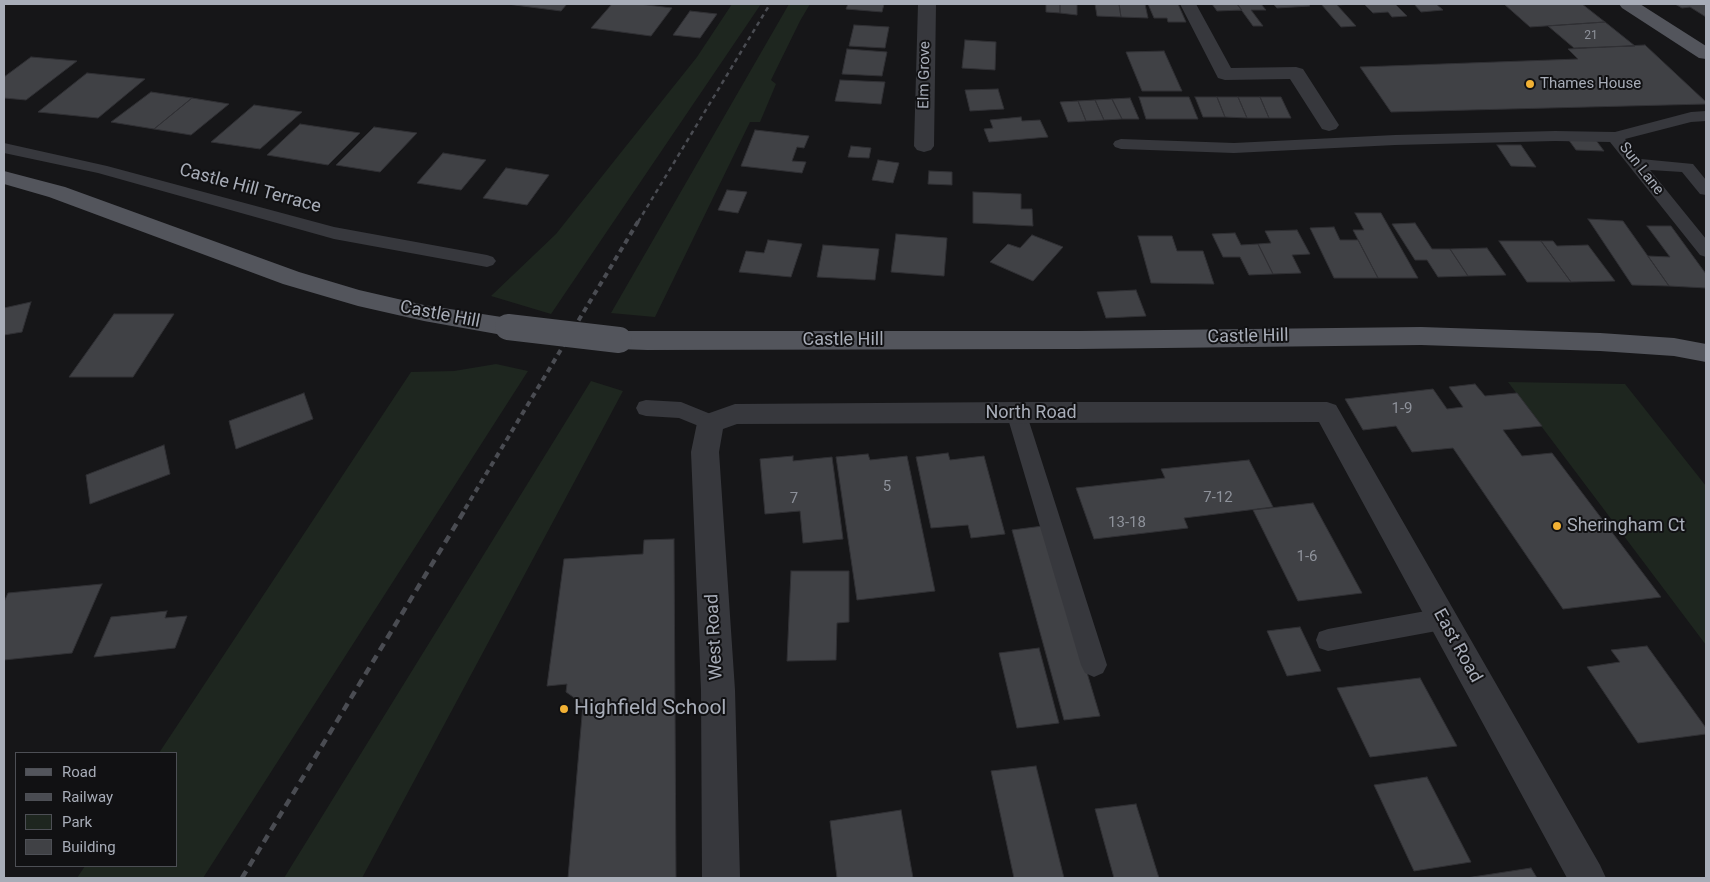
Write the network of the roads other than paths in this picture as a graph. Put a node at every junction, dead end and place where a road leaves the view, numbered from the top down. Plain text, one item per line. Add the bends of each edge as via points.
1 (927, 4) edge
2 (1188, 4) edge
3 (1628, 4) edge
4 (1706, 54) edge
5 (1706, 116) edge
6 (1329, 125) dead end
7 (1615, 137) junction
8 (1121, 144) dead end
9 (924, 146) dead end
10 (4, 148) edge
11 (1637, 164) junction
12 (4, 177) edge
13 (1706, 190) edge
14 (1706, 251) edge
15 (487, 261) dead end
16 (1706, 353) edge
17 (646, 408) dead end
18 (1016, 412) junction
19 (1327, 412) joint
20 (723, 419) junction
21 (1442, 619) junction
22 (1328, 640) dead end
23 (1094, 665) dead end
24 (721, 878) edge
25 (1587, 878) edge

1 - 9 street, Elm Grove
2 - 6 street via 1225,74 1296,73
3 - 4 main road
5 - 7 lane, Sun Lane
7 - 8 lane via 1405,140 1234,148
7 - 11 lane, Sun Lane
10 - 15 lane, Castle Hill Terrace via 101,168 334,233
11 - 13 lane via 1687,167
11 - 14 lane, Sun Lane
12 - 16 main road, Castle Hill, bridge via 57,192 301,281 358,298 508,327 619,340 1421,336 1600,342 1674,347
17 - 20 lane via 681,410
18 - 19 street, North Road
18 - 20 street, North Road
18 - 23 lane
19 - 21 street, East Road
20 - 24 street, West Road via 705,452 718,690
21 - 22 lane
21 - 25 street, East Road

